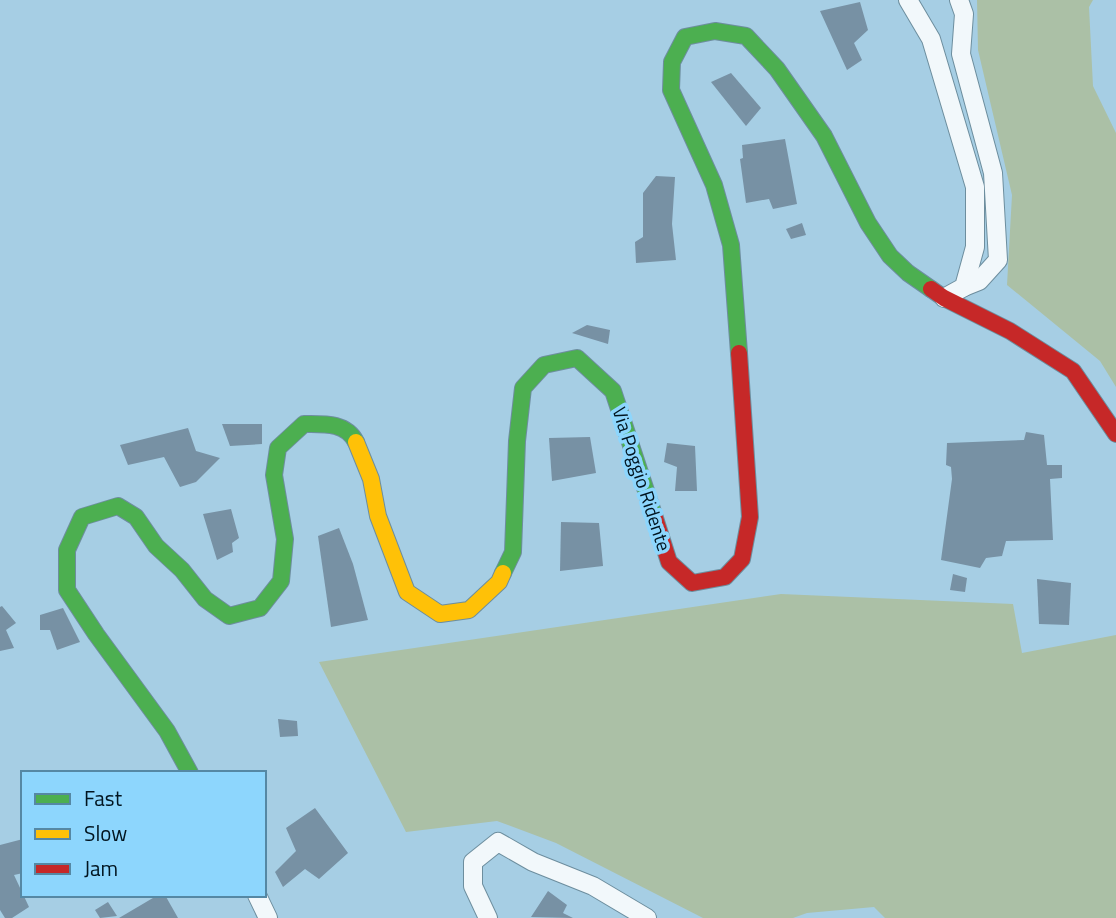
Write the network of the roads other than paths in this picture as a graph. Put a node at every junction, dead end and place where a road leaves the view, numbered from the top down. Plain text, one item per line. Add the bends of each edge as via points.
1 (908, 0) edge
2 (959, 0) edge
3 (964, 287) junction
4 (944, 298) junction
5 (1116, 433) edge
6 (189, 771) edge
7 (258, 897) edge
8 (268, 918) edge
9 (488, 918) edge
10 (647, 918) edge

1 - 3 street via 931,39 975,187 975,247
2 - 3 street via 964,14 961,54 993,173 998,260 979,281
3 - 4 street
4 - 5 street, Via Poggio Ridente via 1010,331 1073,371
4 - 6 street, Via Poggio Ridente via 890,256 824,136 777,69 746,36 715,31 685,37 672,62 671,90 713,185 731,245 750,517 742,559 725,577 692,583 668,562 613,391 577,358 544,365 523,388 513,552 499,582 469,610 440,614 407,592 354,437 333,424 304,424 278,448 274,475 285,539 281,581 260,608 229,616 205,598 136,517 118,506 82,517 67,550 67,590 167,731
7 - 8 street
9 - 10 street via 473,886 473,862 498,842 593,886

